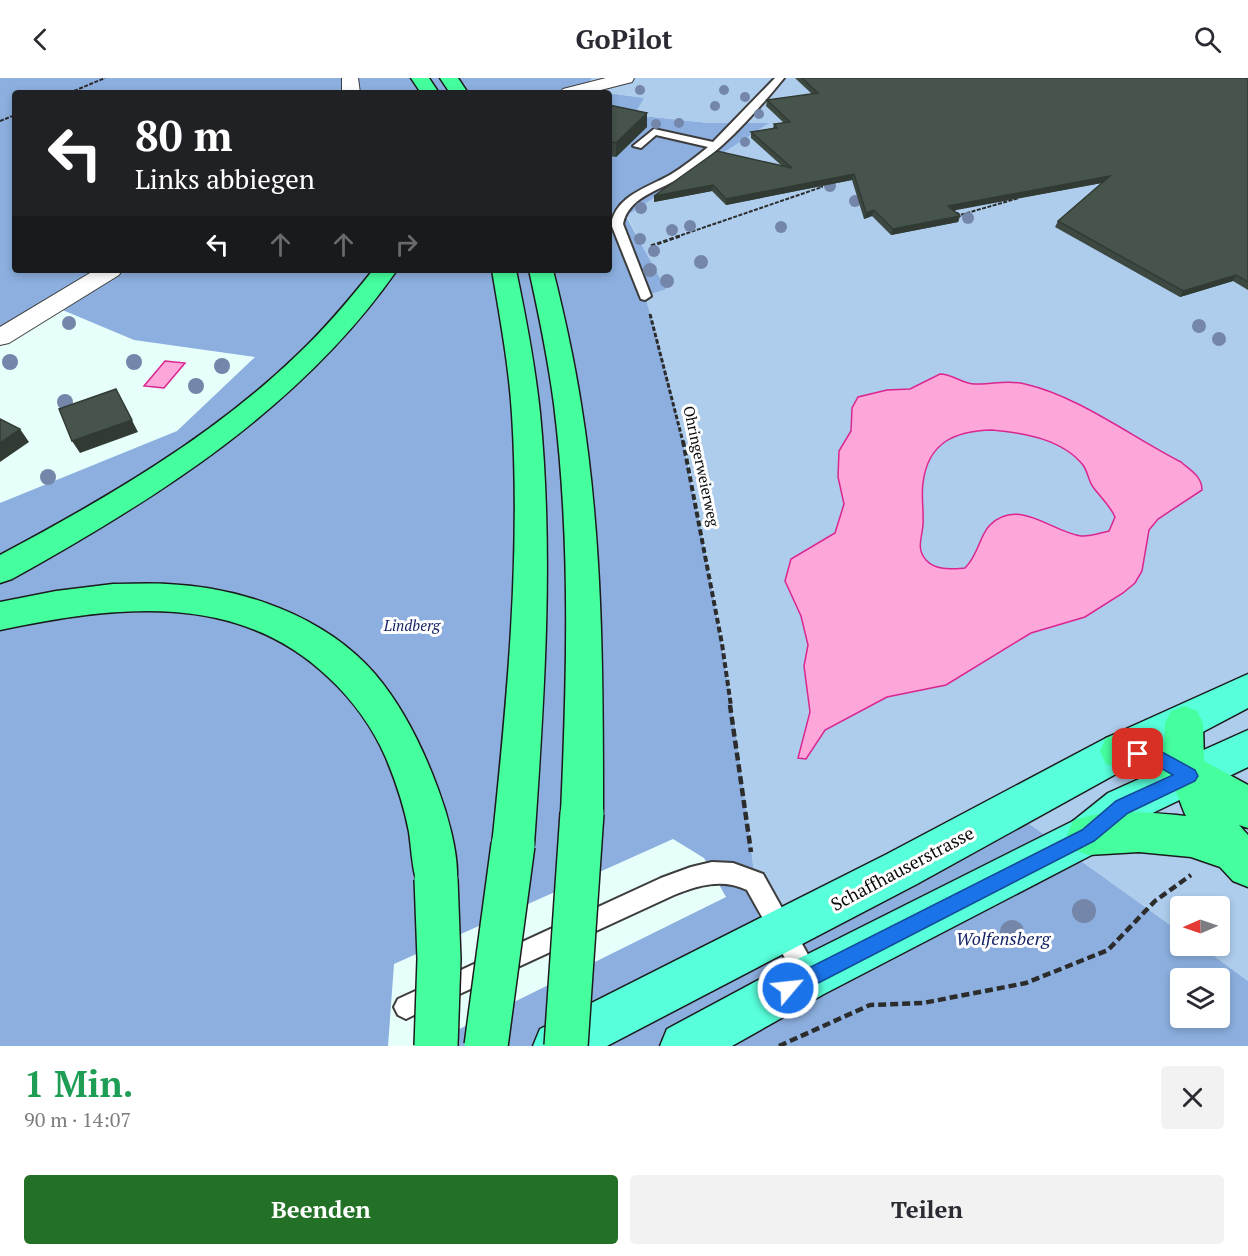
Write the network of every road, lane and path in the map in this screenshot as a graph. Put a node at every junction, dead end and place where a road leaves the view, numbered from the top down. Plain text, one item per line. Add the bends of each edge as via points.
1 (105, 78) edge
2 (626, 78) edge
3 (780, 78) edge
4 (76, 90) edge
5 (580, 90) edge
6 (638, 146) dead end
7 (717, 146) junction
8 (814, 179) edge
9 (1028, 195) edge
10 (951, 207) edge
11 (628, 251) junction
12 (106, 273) edge
13 (383, 273) edge
14 (505, 273) edge
15 (542, 273) edge
16 (645, 296) joint
17 (0, 338) edge
18 (0, 570) edge
19 (0, 616) edge
20 (1248, 690) edge
21 (1184, 723) junction
22 (1248, 748) edge
23 (1120, 751) junction
24 (1190, 776) junction
25 (1248, 809) edge
26 (1088, 836) junction
27 (1225, 862) edge
28 (755, 882) junction
29 (782, 930) junction
30 (485, 971) junction
31 (808, 978) junction
32 (406, 1007) dead end
33 (436, 1046) edge
34 (477, 1046) edge
35 (486, 1046) edge
36 (557, 1046) edge
37 (566, 1046) edge
38 (684, 1046) edge
39 (779, 1046) edge

1 - 4 path
2 - 5 street
3 - 7 lane
6 - 7 lane via 654,132
7 - 11 lane via 620,211 617,224
8 - 11 path via 822,186
9 - 10 path via 960,215
11 - 16 lane
12 - 17 street
13 - 18 highway via 338,330 247,412 121,500
14 - 35 highway, bridge via 524,395 531,497 530,630 513,845
15 - 37 highway, bridge via 564,380 578,495 585,629 582,813
16 - 28 path, Ohringerweierweg via 681,432 720,634
19 - 33 highway, bridge via 125,596 208,600 276,621 316,643 348,670 390,725 414,776 429,828 436,879
20 - 21 main road, Schaffhauserstrasse
21 - 23 main road, Schaffhauserstrasse
21 - 24 highway via 1183,756
22 - 24 main road
23 - 24 highway via 1156,757
23 - 29 main road, Schaffhauserstrasse
24 - 25 highway
24 - 26 main road via 1122,807
24 - 27 highway
26 - 27 highway via 1139,832 1191,837
26 - 31 main road
27 - 39 path via 1155,901 1108,950 1026,982 923,1003 870,1005
28 - 29 lane
28 - 30 lane via 733,873 696,875
29 - 31 lane
29 - 36 main road, Schaffhauserstrasse
30 - 32 lane
30 - 34 lane
31 - 38 main road

